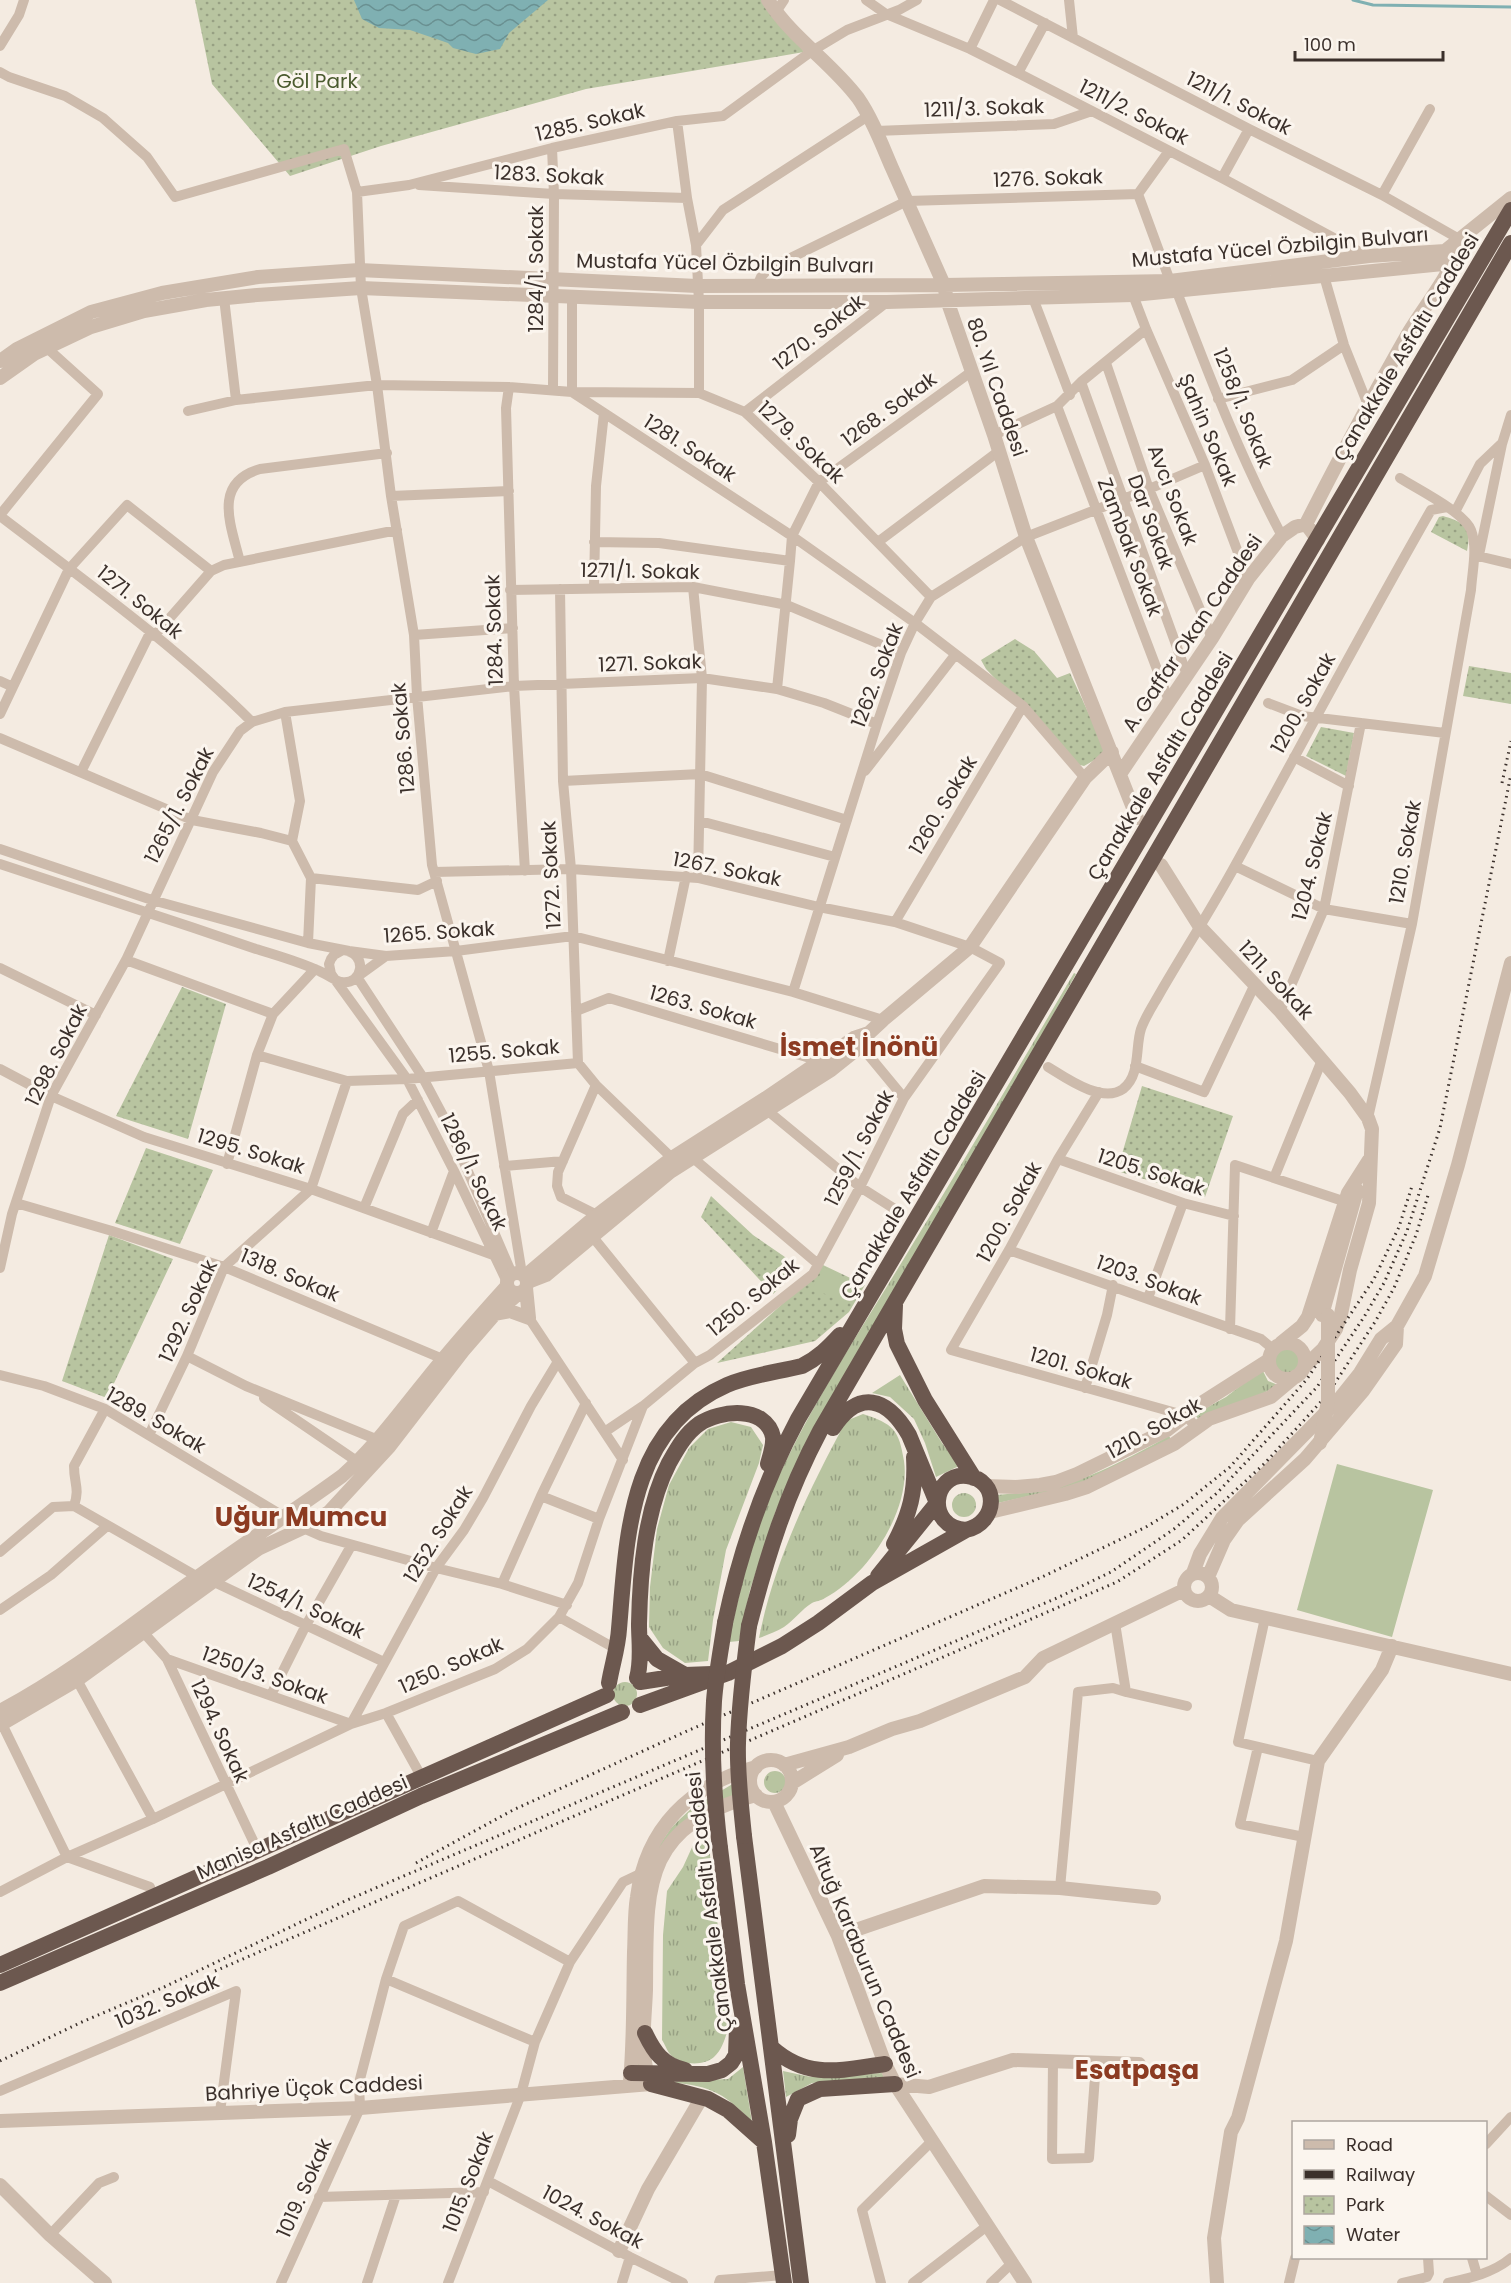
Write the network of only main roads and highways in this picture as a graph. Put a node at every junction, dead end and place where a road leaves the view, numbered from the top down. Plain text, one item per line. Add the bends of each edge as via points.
1 (1511, 210) edge
2 (1511, 243) edge
3 (895, 1302) junction
4 (867, 1306) junction
5 (914, 1447) junction
6 (979, 1482) junction
7 (787, 1502) junction
8 (937, 1503) junction
9 (966, 1530) junction
10 (872, 1583) junction
11 (730, 1597) junction
12 (640, 1638) junction
13 (728, 1673) junction
14 (685, 1674) junction
15 (639, 1680) junction
16 (608, 1689) junction
17 (640, 1705) junction
18 (622, 1712) junction
19 (0, 1965) edge
20 (0, 1983) edge
21 (737, 1984) junction
22 (645, 2033) road end
23 (772, 2048) junction
24 (885, 2064) road end
25 (694, 2073) junction
26 (895, 2084) road end
27 (764, 2142) junction
28 (785, 2157) junction
29 (783, 2279) edge
30 (801, 2283) edge

1 - 4 highway, Çanakkale Asfaltı Caddesi
2 - 3 highway, Çanakkale Asfaltı Caddesi
3 - 6 highway via 897,1344 926,1400
3 - 7 highway, Çanakkale Asfaltı Caddesi via 807,1455
4 - 11 highway, Çanakkale Asfaltı Caddesi via 788,1439 752,1523
4 - 16 highway via 813,1361 725,1386 686,1410 667,1431 652,1454 636,1501
5 - 7 highway via 904,1426 889,1412 875,1403 857,1404 843,1413 804,1483
5 - 8 highway
5 - 10 highway via 911,1505 904,1526
6 - 8 highway via 967,1476 952,1479 941,1489
6 - 9 highway via 991,1503 990,1512 980,1524
7 - 23 highway, Çanakkale Asfaltı Caddesi, bridge via 773,1537 749,1626 738,1744 744,1836
8 - 9 highway via 946,1522
8 - 10 highway
9 - 10 highway
10 - 13 highway via 801,1636
11 - 12 highway via 733,1566 773,1437 757,1418 737,1412 717,1415 692,1430 676,1450 662,1480 645,1554
11 - 21 highway, Çanakkale Asfaltı Caddesi, bridge via 714,1701 714,1794
12 - 14 highway via 657,1659
12 - 15 highway
13 - 14 highway
13 - 17 highway
14 - 15 highway
15 - 16 highway via 624,1674
15 - 17 highway via 644,1694
16 - 18 highway via 611,1706
16 - 19 highway, Manisa Asfaltı Caddesi
17 - 18 highway
18 - 20 highway, Manisa Asfaltı Caddesi via 421,1796
21 - 25 highway via 734,2059 722,2070
21 - 27 highway, Çanakkale Asfaltı Caddesi
22 - 25 highway via 654,2052 665,2063
23 - 24 highway via 785,2061 817,2070
23 - 28 highway, Çanakkale Asfaltı Caddesi
25 - 27 highway via 640,2079 702,2097 728,2110
26 - 28 highway via 820,2090 798,2098 790,2119
27 - 29 highway, Çanakkale Asfaltı Caddesi
28 - 30 highway, Çanakkale Asfaltı Caddesi

